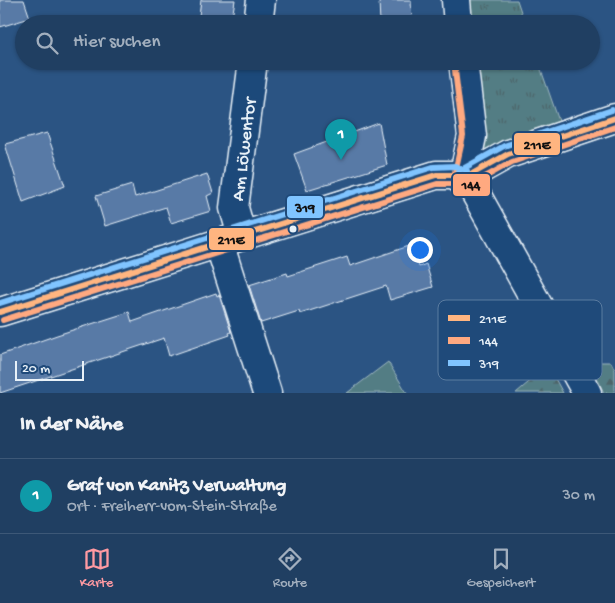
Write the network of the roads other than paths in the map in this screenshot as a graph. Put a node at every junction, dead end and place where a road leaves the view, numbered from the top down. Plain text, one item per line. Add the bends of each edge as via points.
1 (261, 0) edge
2 (456, 0) edge
3 (259, 15) edge
4 (457, 15) edge
5 (252, 70) edge
6 (464, 70) edge
7 (615, 118) edge
8 (463, 180) junction
9 (231, 240) junction
10 (535, 300) edge
11 (0, 312) edge
12 (580, 380) edge
13 (267, 393) edge
14 (587, 393) edge

1 - 3 main road
2 - 4 main road
5 - 9 main road, Am Löwentor
6 - 8 main road via 472,136
7 - 8 main road via 508,154
8 - 9 main road via 454,175 436,175
8 - 10 main road via 472,187
9 - 11 main road
9 - 13 main road, Am Löwentor
12 - 14 main road

